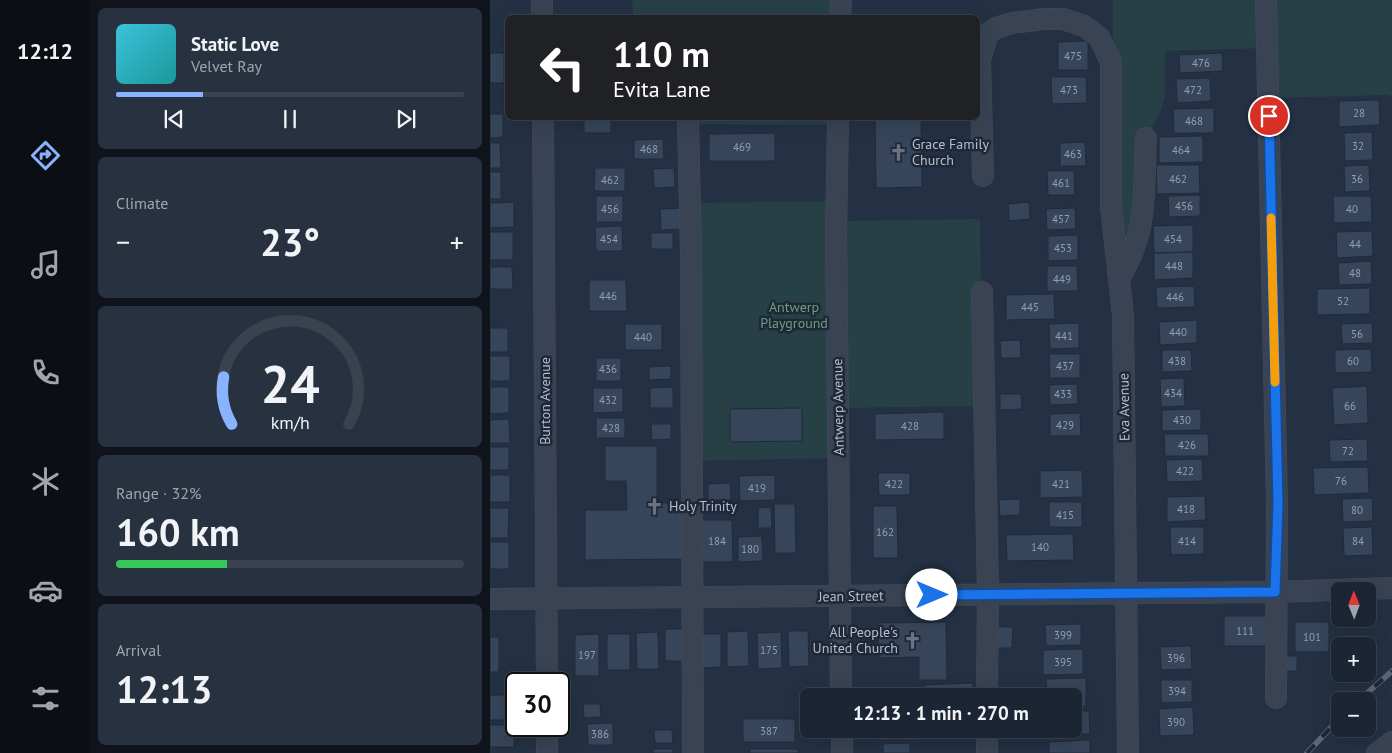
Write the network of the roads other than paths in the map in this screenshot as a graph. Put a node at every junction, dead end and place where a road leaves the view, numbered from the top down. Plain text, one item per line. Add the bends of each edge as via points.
1 (542, 0) edge
2 (841, 0) edge
3 (1266, 0) edge
4 (542, 15) edge
5 (840, 15) edge
6 (543, 120) edge
7 (688, 120) edge
8 (838, 120) edge
9 (1146, 138) dead end
10 (983, 176) dead end
11 (1119, 278) junction
12 (982, 292) dead end
13 (1392, 588) edge
14 (1127, 592) junction
15 (1275, 592) junction
16 (988, 594) junction
17 (840, 596) junction
18 (692, 597) junction
19 (490, 599) edge
20 (546, 599) junction
21 (547, 672) edge
22 (842, 688) edge
23 (987, 688) edge
24 (1276, 698) dead end
25 (547, 737) edge
26 (842, 738) edge
27 (987, 738) edge
28 (1392, 742) edge
29 (548, 753) edge
30 (693, 753) edge
31 (842, 753) edge
32 (987, 753) edge
33 (1128, 753) edge
34 (1377, 753) edge

1 - 4 street
2 - 5 street
3 - 15 street via 1278,504
6 - 20 street, Burton Avenue
7 - 18 street
8 - 17 street, Antwerp Avenue
9 - 11 street via 1142,228 1132,260
10 - 11 street, Eva Avenue via 980,59 988,34 1012,23 1063,19 1084,26 1099,38 1110,62 1111,207
11 - 14 street, Eva Avenue via 1123,315
12 - 16 street
13 - 15 street, Jean Street
14 - 15 street, Jean Street
14 - 16 street, Jean Street
14 - 33 street, Eva Avenue
15 - 24 street
16 - 17 street, Jean Street
16 - 23 street
17 - 18 street, Jean Street
17 - 22 street, Antwerp Avenue
18 - 20 street, Jean Street
18 - 30 street
19 - 20 street, Jean Street
20 - 21 street, Burton Avenue
25 - 29 street
26 - 31 street
27 - 32 street
28 - 34 street

